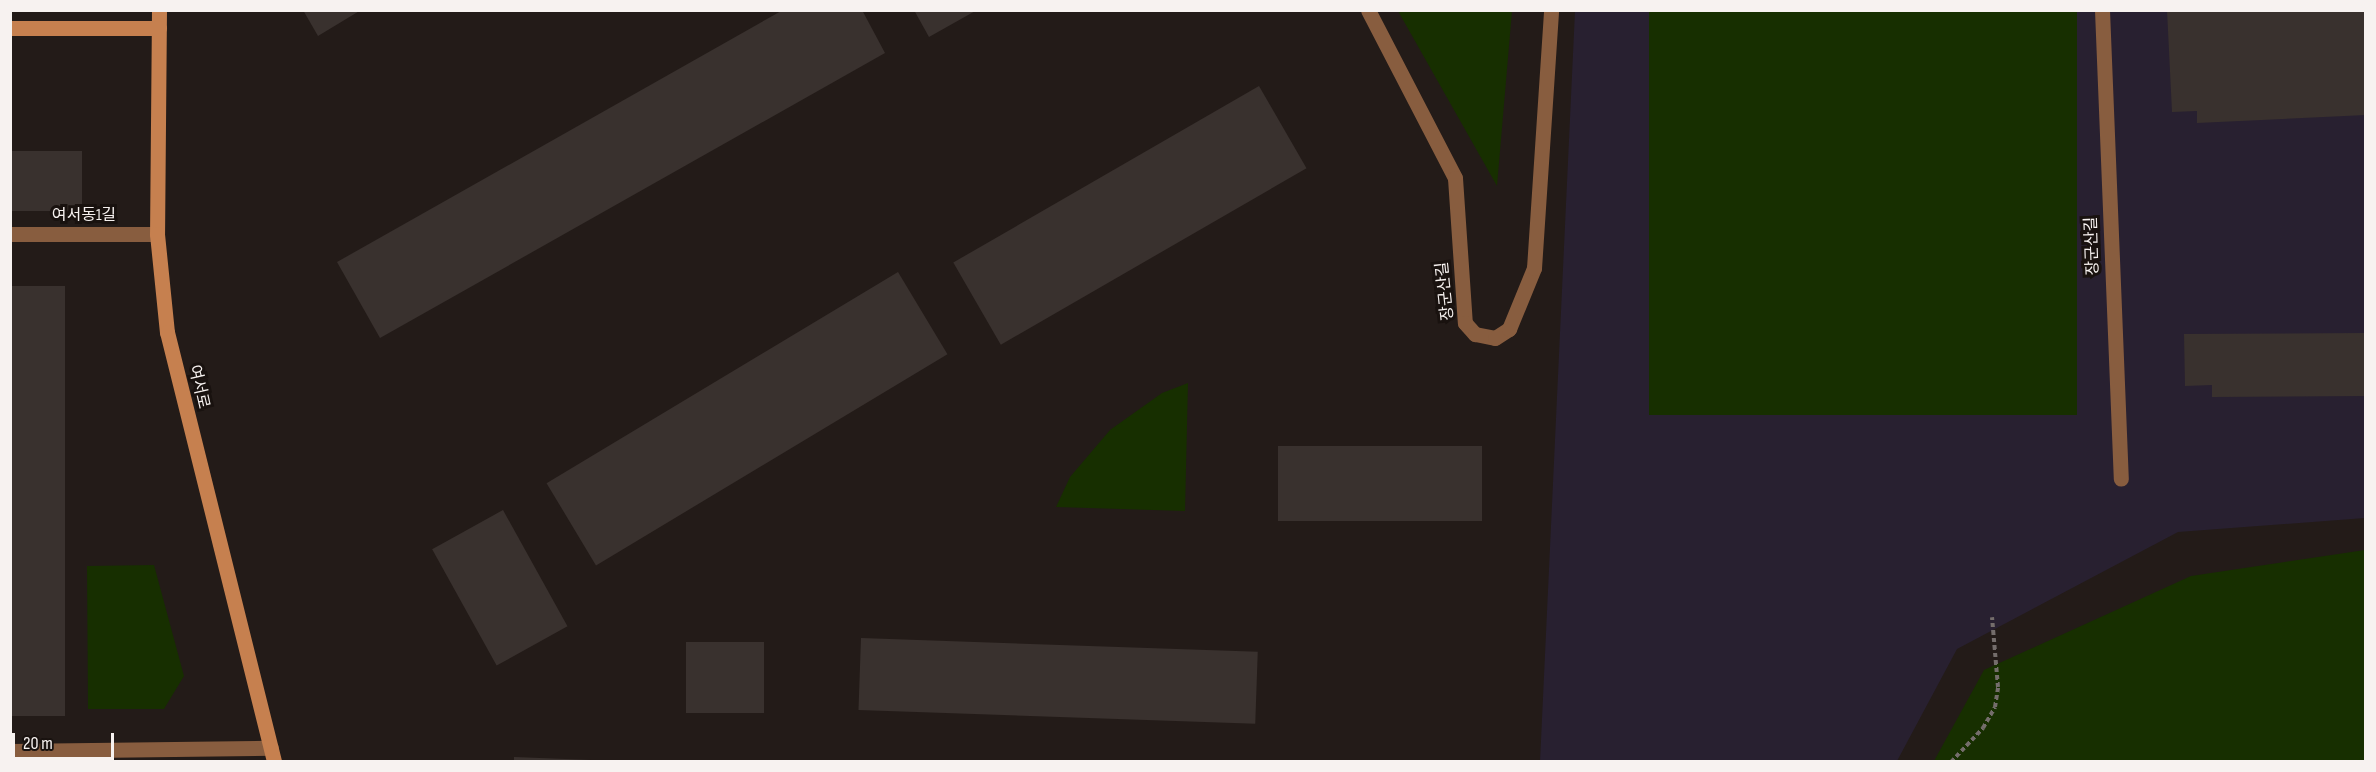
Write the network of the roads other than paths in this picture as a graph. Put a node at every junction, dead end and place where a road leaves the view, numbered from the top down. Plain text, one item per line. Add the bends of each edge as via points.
1 (159, 10) edge
2 (1368, 10) edge
3 (1551, 10) edge
4 (2102, 10) edge
5 (10, 28) edge
6 (159, 28) junction
7 (10, 234) edge
8 (157, 234) junction
9 (2121, 479) dead end
10 (10, 751) edge
11 (272, 755) edge

1 - 6 street, 여서로
2 - 3 street, 장군산길 via 1455,178 1465,323 1475,334 1495,338 1509,329 1534,268
4 - 9 street, 장군산길
5 - 6 street
6 - 8 street, 여서로
7 - 8 street, 여서동1길
8 - 11 street, 여서로 via 167,332
10 - 11 street

